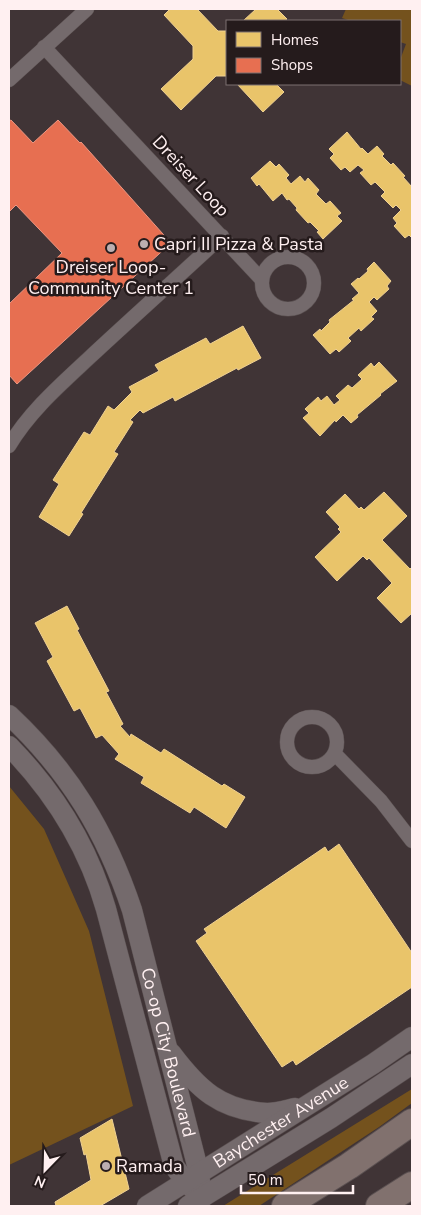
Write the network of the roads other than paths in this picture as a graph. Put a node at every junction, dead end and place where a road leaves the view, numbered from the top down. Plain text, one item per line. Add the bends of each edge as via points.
1 (87, 9) edge
2 (44, 47) junction
3 (9, 80) edge
4 (222, 236) junction
5 (262, 280) dead end
6 (9, 446) edge
7 (9, 715) edge
8 (9, 746) edge
9 (335, 754) dead end
10 (412, 842) edge
11 (121, 876) junction
12 (99, 883) junction
13 (412, 1037) edge
14 (166, 1048) junction
15 (412, 1064) edge
16 (306, 1106) junction
17 (412, 1122) edge
18 (192, 1178) junction
19 (412, 1186) edge
20 (195, 1202) edge
21 (147, 1206) edge
22 (285, 1206) edge
23 (379, 1206) edge

1 - 2 street
2 - 3 street
2 - 4 street, Dreiser Loop
4 - 5 street
4 - 6 street, Dreiser Loop via 49,396
7 - 11 main road, Co-op City Boulevard via 40,746 74,789 98,828
8 - 12 main road, Co-op City Boulevard via 61,810 80,841
9 - 10 street via 380,801
11 - 12 main road
11 - 14 main road, Co-op City Boulevard
12 - 18 main road, Co-op City Boulevard via 174,1166
13 - 16 main road, Baychester Avenue
14 - 16 main road via 212,1097 231,1106 269,1113
14 - 18 main road, Co-op City Boulevard
15 - 20 main road, Baychester Avenue
16 - 18 main road, Baychester Avenue
17 - 22 highway
18 - 20 main road, Co-op City Boulevard
18 - 21 main road, Baychester Avenue
19 - 23 highway

